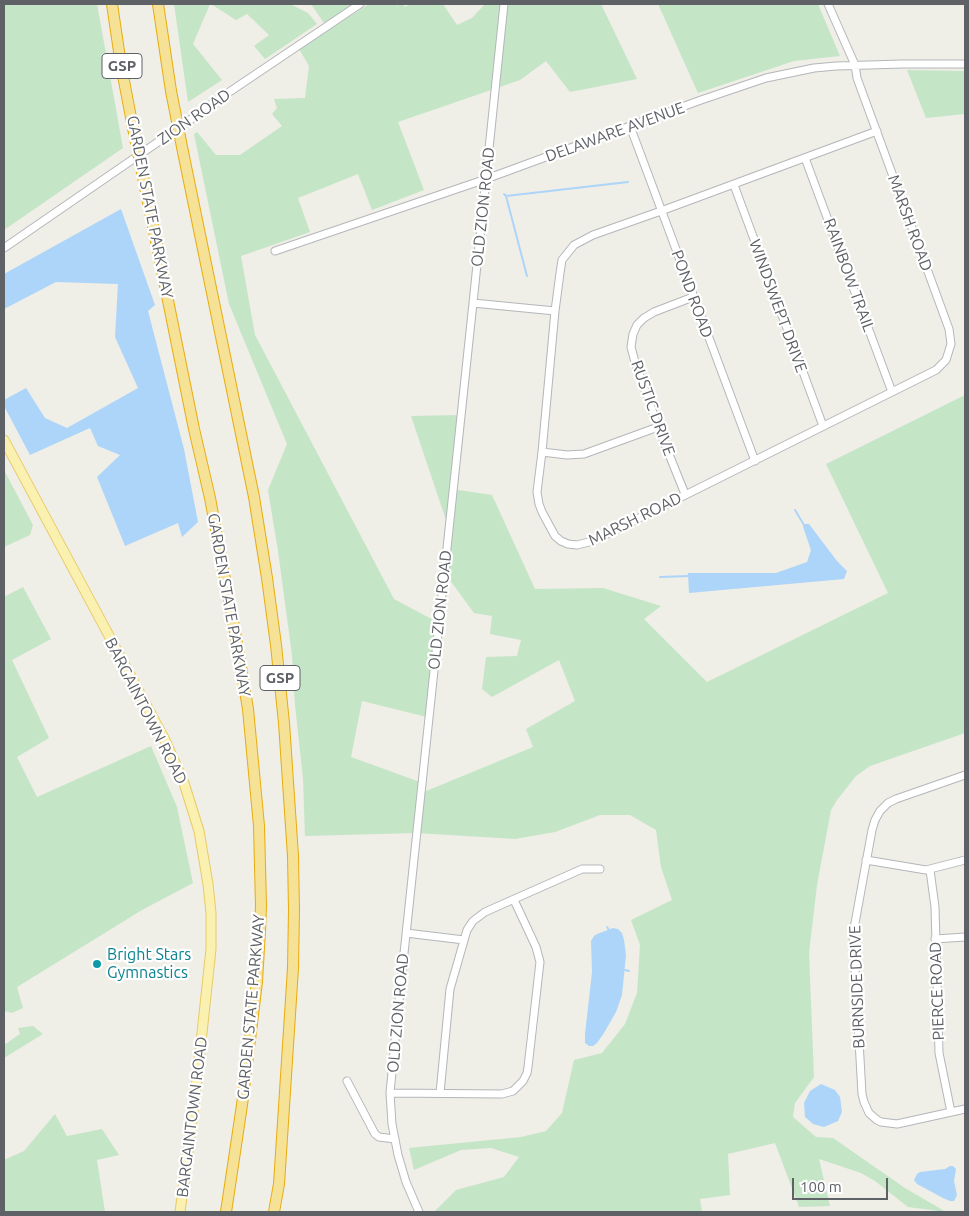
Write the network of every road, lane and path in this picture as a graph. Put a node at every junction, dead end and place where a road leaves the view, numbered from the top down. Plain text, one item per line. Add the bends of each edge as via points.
1 (112, 4) edge
2 (158, 4) edge
3 (360, 4) edge
4 (504, 4) edge
5 (828, 4) edge
6 (965, 64) edge
7 (855, 65) junction
8 (630, 126) junction
9 (877, 131) junction
10 (805, 158) junction
11 (486, 179) junction
12 (734, 185) junction
13 (662, 211) junction
14 (4, 248) edge
15 (275, 251) dead end
16 (693, 297) junction
17 (473, 303) junction
18 (555, 312) junction
19 (892, 392) junction
20 (658, 426) junction
21 (823, 426) junction
22 (4, 440) edge
23 (542, 452) junction
24 (755, 461) junction
25 (685, 494) junction
26 (965, 775) edge
27 (866, 860) junction
28 (965, 860) edge
29 (600, 869) dead end
30 (930, 870) junction
31 (514, 900) junction
32 (406, 933) junction
33 (965, 937) edge
34 (935, 939) junction
35 (464, 940) junction
36 (346, 1081) dead end
37 (390, 1093) junction
38 (440, 1093) junction
39 (965, 1109) edge
40 (951, 1112) junction
41 (395, 1139) junction
42 (180, 1212) edge
43 (226, 1212) edge
44 (274, 1212) edge
45 (419, 1212) edge

1 - 43 highway, GARDEN STATE PARKWAY / GSP, bridge via 133,128 212,507 248,708 259,826 260,931 245,1086
2 - 44 highway, GSP, bridge via 171,91 254,497 275,636 284,723 293,856 293,968
3 - 14 street, ZION ROAD
4 - 11 street, OLD ZION ROAD
5 - 7 street, MARSH ROAD
6 - 7 street, DELAWARE AVENUE
7 - 8 street, DELAWARE AVENUE via 814,68 766,78
7 - 9 street, MARSH ROAD
8 - 11 street, DELAWARE AVENUE
8 - 13 street, POND ROAD
9 - 10 street, MARSH ROAD
9 - 19 street, MARSH ROAD via 951,336 949,352 942,365
10 - 12 street, MARSH ROAD
10 - 19 street, RAINBOW TRAIL
11 - 15 street, DELAWARE AVENUE
11 - 17 street, OLD ZION ROAD
12 - 13 street, MARSH ROAD
12 - 21 street, WINDSWEPT DRIVE
13 - 16 street, POND ROAD
13 - 18 street, MARSH ROAD via 574,245 562,260
16 - 20 street, RUSTIC DRIVE via 644,318 633,334 631,347 635,362
16 - 24 street, POND ROAD
17 - 18 street
17 - 32 street, OLD ZION ROAD
18 - 23 street, MARSH ROAD
19 - 21 street, MARSH ROAD
20 - 23 street via 584,454
20 - 25 street, RUSTIC DRIVE
21 - 24 street, MARSH ROAD
22 - 42 main road, BARGAINTOWN ROAD via 165,740 184,783 199,831 211,913 211,949
23 - 25 street, MARSH ROAD via 537,492 539,504 555,536 568,544 593,541
24 - 25 street, MARSH ROAD
26 - 27 street, BURNSIDE DRIVE via 900,796 886,805 873,825
27 - 30 street
27 - 40 street, BURNSIDE DRIVE via 852,934 862,1094 867,1109 877,1120 896,1124
28 - 30 street
29 - 31 street via 582,869
30 - 34 street, PIERCE ROAD
31 - 35 street via 476,918
31 - 38 street via 540,959 526,1077 520,1086 505,1094
32 - 35 street
32 - 37 street, OLD ZION ROAD
33 - 34 street
34 - 40 street, PIERCE ROAD via 939,1053
35 - 38 street via 450,989
36 - 41 street via 375,1134 379,1138
37 - 38 street
37 - 41 street, OLD ZION ROAD
39 - 40 street
41 - 45 street, OLD ZION ROAD via 406,1182

